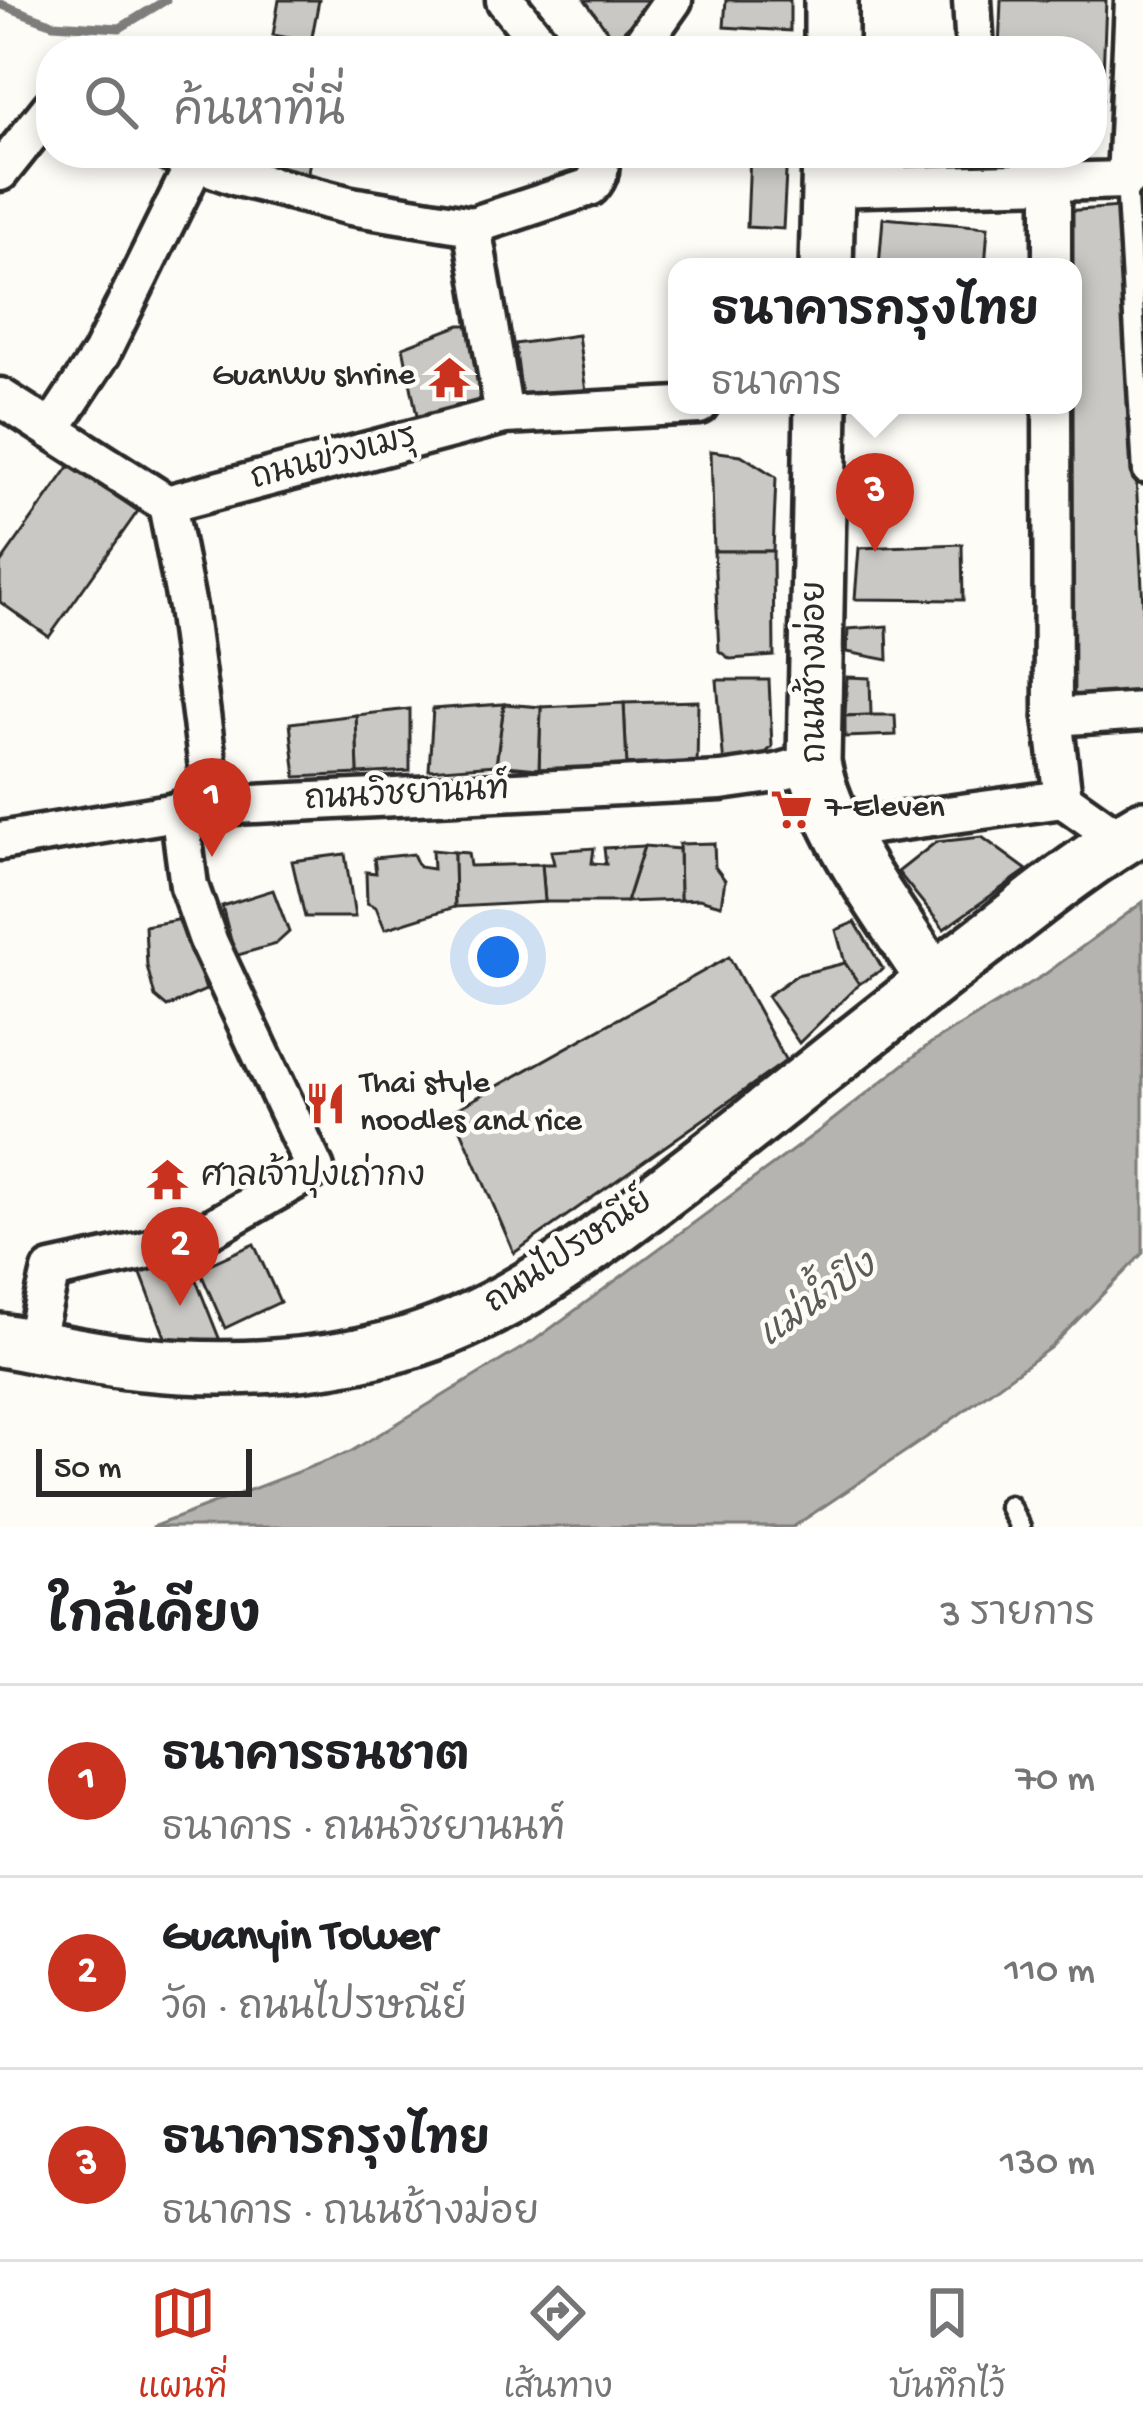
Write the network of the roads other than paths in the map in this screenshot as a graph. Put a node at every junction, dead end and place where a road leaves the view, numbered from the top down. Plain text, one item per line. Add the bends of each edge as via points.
1 (505, 0) edge
2 (673, 0) edge
3 (831, 0) edge
4 (972, 0) edge
5 (1134, 0) edge
6 (534, 36) edge
7 (648, 36) edge
8 (831, 36) edge
9 (974, 36) edge
10 (36, 127) edge
11 (179, 168) edge
12 (212, 168) edge
13 (600, 168) edge
14 (982, 169) edge
15 (829, 171) edge
16 (0, 172) edge
17 (1126, 180) junction
18 (1052, 183) junction
19 (472, 226) junction
20 (826, 258) edge
21 (1052, 258) edge
22 (0, 397) edge
23 (668, 407) edge
24 (821, 414) edge
25 (1052, 414) edge
26 (504, 416) junction
27 (50, 430) junction
28 (1143, 472) edge
29 (166, 504) junction
30 (1143, 711) edge
31 (1052, 717) junction
32 (814, 762) junction
33 (1063, 799) junction
34 (196, 808) junction
35 (838, 830) junction
36 (1132, 834) edge
37 (0, 841) edge
38 (933, 980) junction
39 (16, 1343) edge
40 (1009, 1506) dead end
41 (1020, 1527) edge

1 - 6 street
2 - 7 street
3 - 8 street
4 - 9 street
5 - 17 street
10 - 16 street
11 - 27 street via 101,354
12 - 19 street via 351,206
13 - 19 street via 590,187
14 - 15 street
14 - 18 street
15 - 20 street
17 - 18 street
17 - 28 lane
18 - 21 street
19 - 26 street
22 - 27 street
23 - 26 street, ถนนข่วงเมรุ
24 - 32 street, ถนนช้างม่อย
25 - 31 street
26 - 29 street, ถนนข่วงเมรุ
27 - 29 street
29 - 34 street via 188,608
30 - 31 street
31 - 33 street
32 - 34 street, ถนนวิชยานนท์ via 721,781
32 - 35 street, ถนนช้างม่อย
33 - 35 street
33 - 36 street
34 - 37 street, ถนนวิชยานนท์
34 - 39 street via 189,886 315,1169 214,1227 51,1271
35 - 38 street, ถนนช้างม่อย
36 - 38 street
38 - 39 street, ถนนไปรษณีย์ via 619,1226 460,1325 388,1348 247,1367 140,1364
40 - 41 lane

